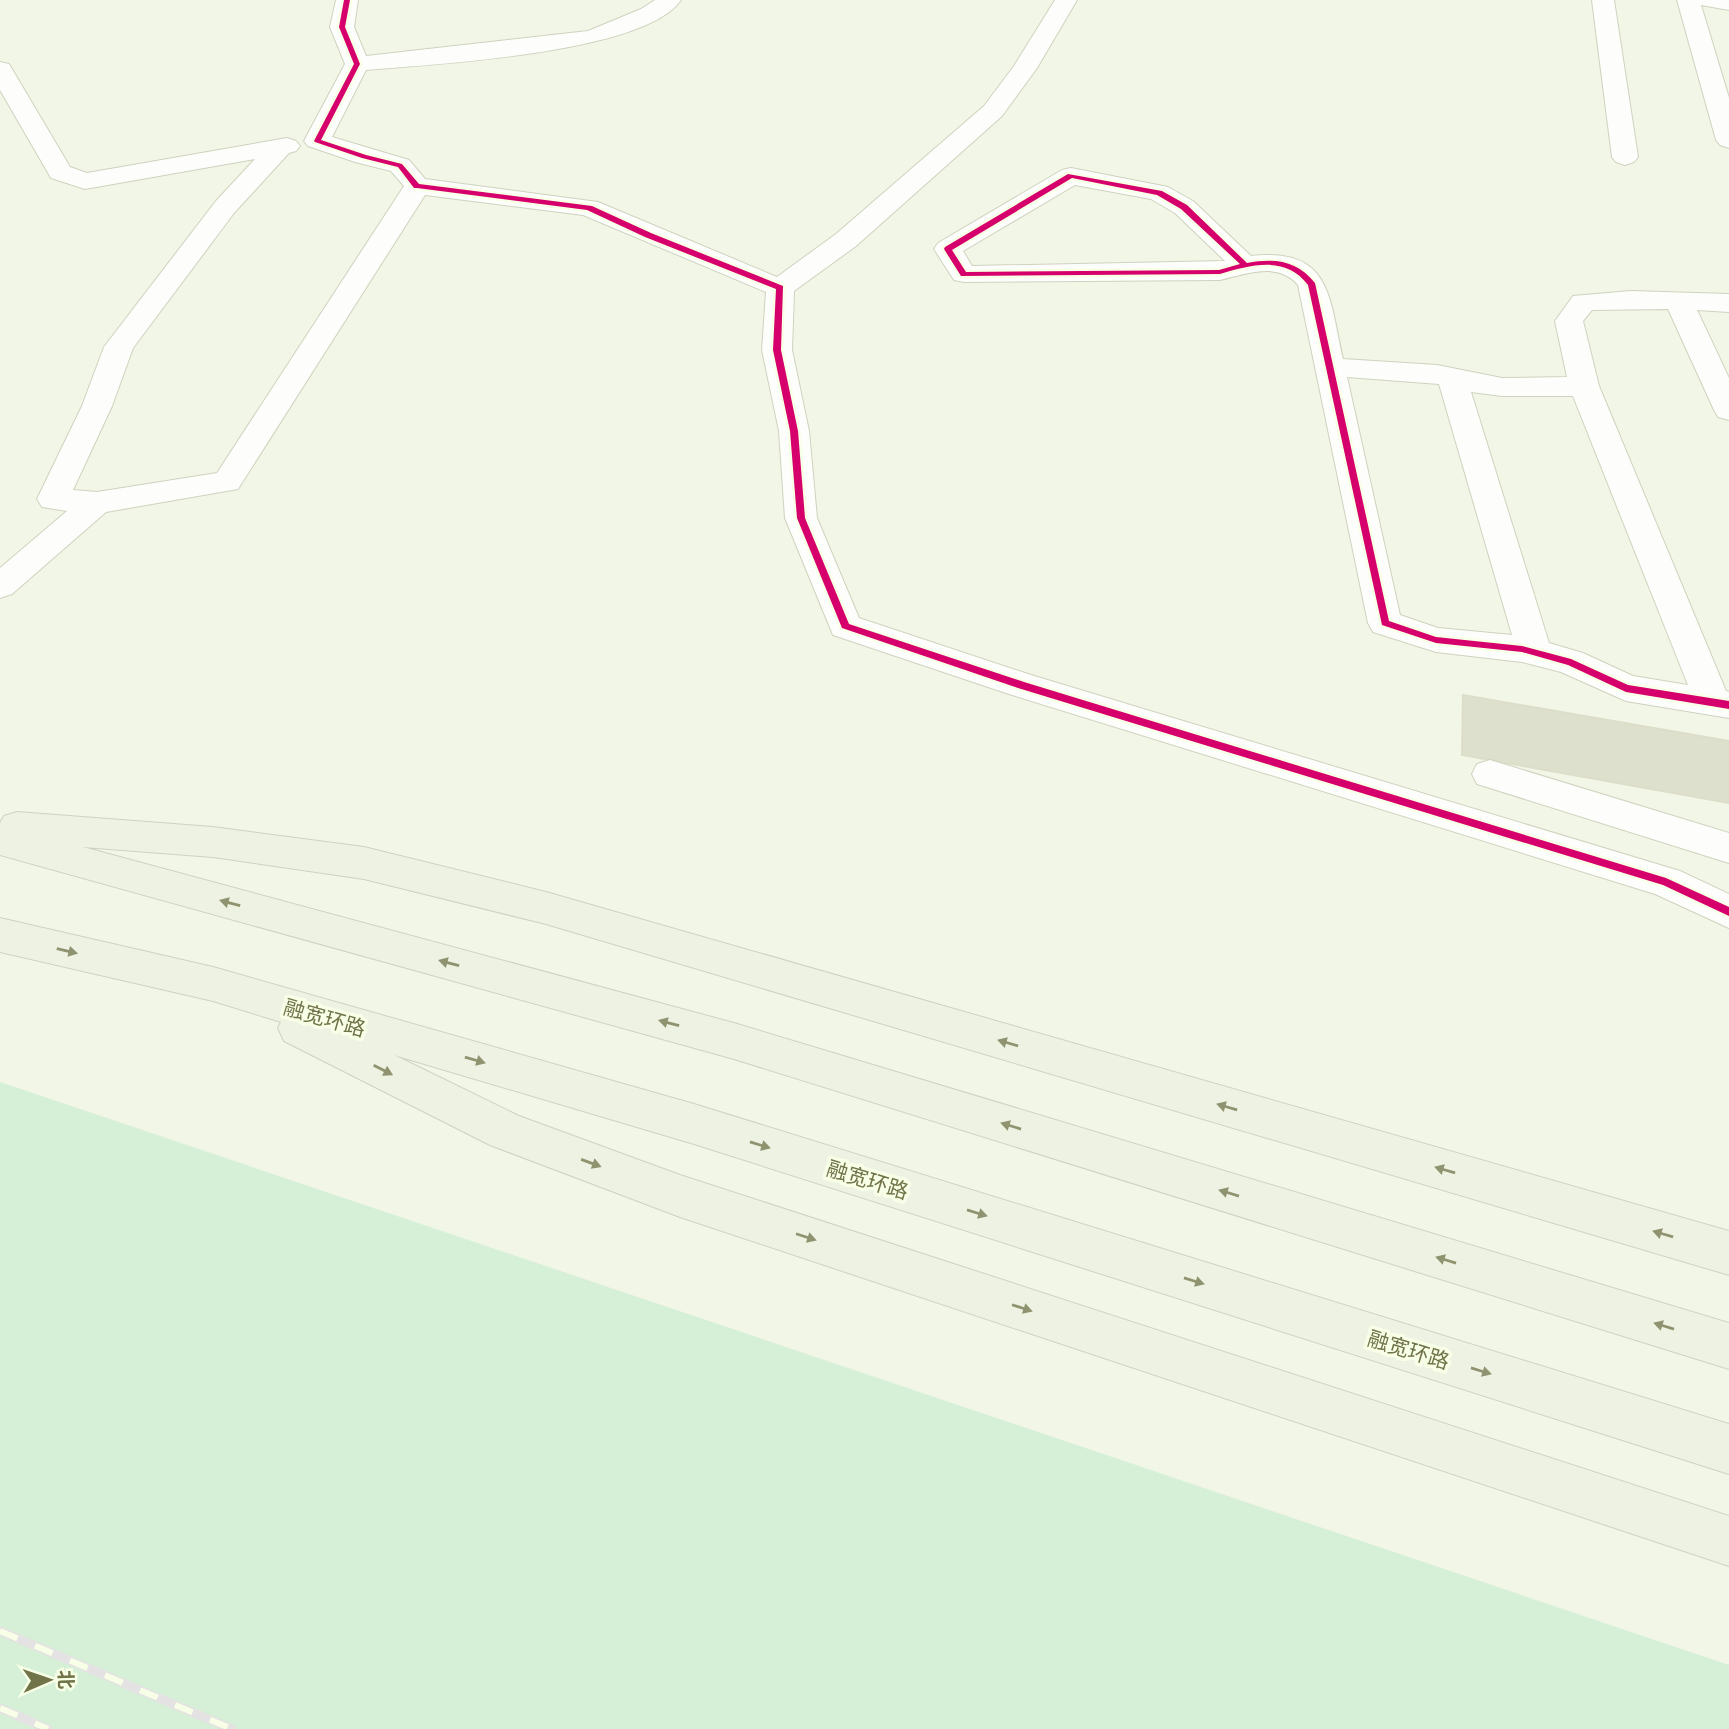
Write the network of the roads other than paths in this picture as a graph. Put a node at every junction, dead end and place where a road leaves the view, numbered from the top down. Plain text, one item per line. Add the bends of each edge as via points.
1 (347, 0) edge
2 (670, 0) edge
3 (1066, 0) edge
4 (1603, 0) edge
5 (1688, 0) edge
6 (1707, 0) edge
7 (1729, 4) edge
8 (357, 64) junction
9 (0, 69) edge
10 (1729, 140) edge
11 (317, 141) junction
12 (281, 147) junction
13 (1625, 157) dead end
14 (417, 186) junction
15 (1244, 264) junction
16 (780, 288) junction
17 (1678, 300) junction
18 (1729, 303) edge
19 (1330, 367) junction
20 (1452, 378) junction
21 (1584, 386) junction
22 (1729, 410) edge
23 (97, 503) junction
24 (0, 586) edge
25 (1534, 652) junction
26 (1721, 704) edge
27 (1490, 774) dead end
28 (0, 826) edge
29 (0, 840) edge
30 (1729, 848) edge
31 (1729, 912) edge
32 (0, 935) edge
33 (213, 984) junction
34 (1729, 1253) edge
35 (1729, 1346) edge
36 (1729, 1449) edge
37 (1729, 1541) edge

1 - 8 street via 342,27
2 - 8 street via 649,14 593,37
3 - 16 street via 993,111 846,240
4 - 13 street
5 - 10 street
6 - 7 street
8 - 11 street
9 - 12 street via 60,172 85,181
11 - 12 street
11 - 14 street via 400,165
12 - 23 street via 225,207 119,347 53,499
14 - 16 street via 589,208
14 - 23 street via 226,482
15 - 15 street via 1184,207 1159,193 1071,176 948,249 964,274 1220,272
15 - 19 street via 1280,265 1301,272 1312,285
16 - 31 street via 777,350 794,431 801,518 845,626 1021,685 1666,882
17 - 18 street
17 - 21 street via 1583,302 1569,321
17 - 22 street
19 - 20 street
19 - 25 street via 1385,623 1436,640
20 - 21 street via 1502,387
20 - 25 street
21 - 26 street
23 - 24 street
25 - 26 street via 1571,662 1626,688
27 - 30 street
34 -> 28 main road via 560,912 377,866 214,842
35 -> 29 main road via 734,1041
32 -> 33 main road, 融宽环路
33 -> 36 main road, 融宽环路 via 694,1124
33 -> 37 main road via 505,1131 680,1196

